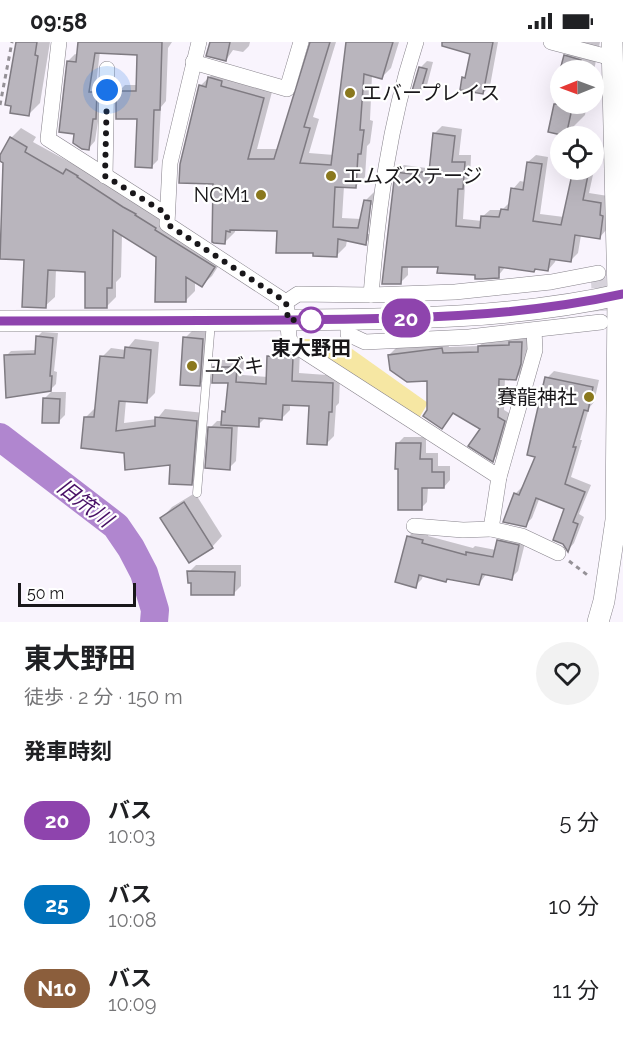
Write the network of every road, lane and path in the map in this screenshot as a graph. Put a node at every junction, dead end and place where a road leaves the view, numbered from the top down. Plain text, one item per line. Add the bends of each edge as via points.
1 (12, 42) edge
2 (59, 42) edge
3 (199, 42) edge
4 (301, 42) edge
5 (416, 42) edge
6 (551, 42) edge
7 (612, 50) edge
8 (193, 63) junction
9 (107, 69) dead end
10 (0, 105) edge
11 (105, 176) junction
12 (167, 214) junction
13 (598, 273) dead end
14 (620, 294) edge
15 (370, 295) junction
16 (287, 311) junction
17 (348, 319) junction
18 (0, 321) edge
19 (212, 321) junction
20 (601, 322) dead end
21 (534, 330) junction
22 (499, 477) junction
23 (197, 493) dead end
24 (414, 526) dead end
25 (491, 529) junction
26 (558, 553) joint
27 (605, 594) junction
28 (598, 622) edge
29 (607, 622) edge

1 - 10 path
2 - 11 street via 48,139
3 - 8 street
4 - 8 street via 287,89
5 - 15 street via 389,147
6 - 7 street
7 - 14 main road
8 - 12 street via 170,163
9 - 11 street
11 - 12 street
12 - 16 street via 167,224
13 - 15 street via 455,292
14 - 17 main road via 486,313
14 - 27 main road via 616,520
15 - 16 street via 298,294
16 - 17 main road
16 - 19 main road
16 - 22 street via 291,344
17 - 21 street via 348,333 365,342
18 - 19 main road
19 - 23 lane
20 - 21 street
21 - 22 street via 535,350
22 - 25 street
24 - 25 street
25 - 26 street via 522,536
26 - 27 path
27 - 28 main road
27 - 29 street

